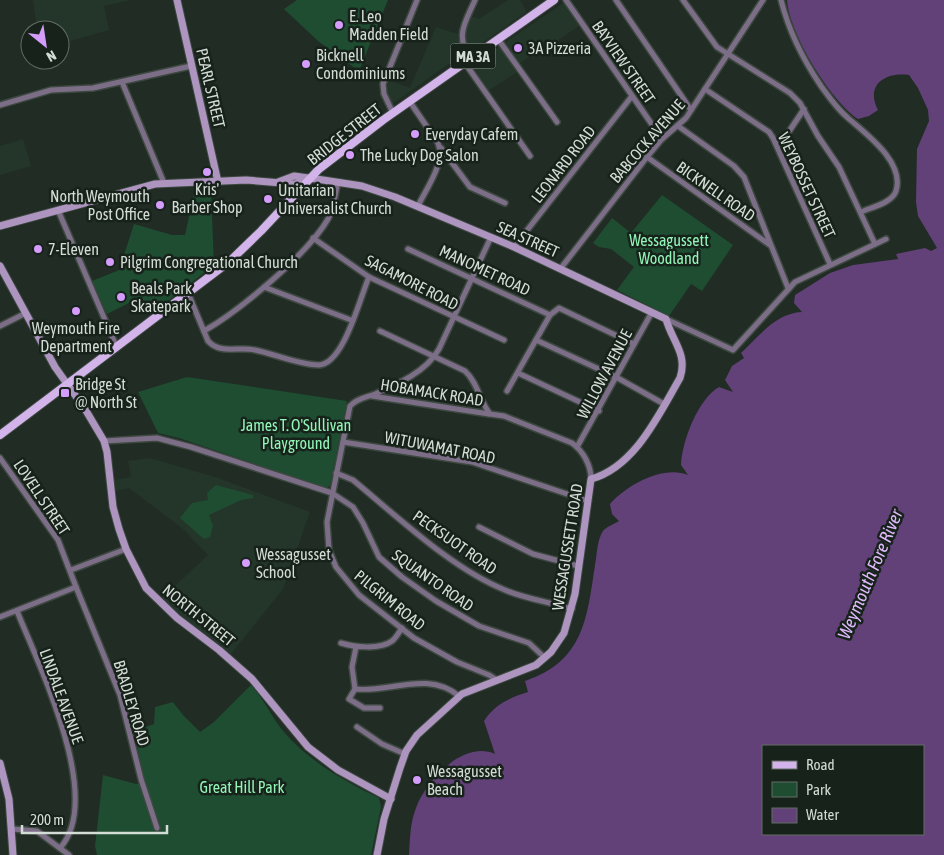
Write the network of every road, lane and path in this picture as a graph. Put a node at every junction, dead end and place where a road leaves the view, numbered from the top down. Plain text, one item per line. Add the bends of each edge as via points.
1 (177, 0) edge
2 (417, 0) edge
3 (475, 0) edge
4 (554, 0) edge
5 (566, 0) edge
6 (616, 0) edge
7 (683, 0) edge
8 (763, 0) edge
9 (781, 0) edge
10 (498, 39) junction
11 (728, 54) junction
12 (468, 61) junction
13 (191, 66) junction
14 (122, 82) junction
15 (705, 89) junction
16 (632, 96) junction
17 (410, 102) junction
18 (0, 104) edge
19 (804, 109) junction
20 (691, 110) junction
21 (393, 113) junction
22 (557, 122) dead end
23 (678, 126) junction
24 (662, 139) junction
25 (776, 142) junction
26 (439, 146) junction
27 (530, 156) dead end
28 (646, 157) junction
29 (309, 180) junction
30 (218, 182) junction
31 (278, 182) junction
32 (338, 182) junction
33 (164, 183) junction
34 (286, 184) junction
35 (290, 201) junction
36 (505, 203) dead end
37 (418, 206) junction
38 (58, 210) junction
39 (861, 212) junction
40 (0, 226) edge
41 (491, 237) junction
42 (313, 238) junction
43 (886, 238) dead end
44 (874, 244) junction
45 (770, 245) junction
46 (514, 247) junction
47 (408, 249) dead end
48 (830, 264) junction
49 (0, 266) edge
50 (561, 268) junction
51 (369, 277) junction
52 (473, 278) junction
53 (264, 287) junction
54 (788, 288) junction
55 (188, 293) junction
56 (652, 312) junction
57 (24, 314) junction
58 (550, 315) junction
59 (454, 318) junction
60 (666, 319) junction
61 (351, 320) junction
62 (0, 326) edge
63 (204, 331) junction
64 (380, 331) dead end
65 (504, 340) dead end
66 (536, 340) junction
67 (634, 344) junction
68 (117, 348) junction
69 (435, 356) junction
70 (518, 373) junction
71 (616, 378) junction
72 (66, 385) junction
73 (507, 392) dead end
74 (371, 396) junction
75 (480, 400) junction
76 (664, 404) junction
77 (471, 411) junction
78 (599, 412) junction
79 (490, 414) junction
80 (0, 435) edge
81 (104, 442) junction
82 (343, 442) junction
83 (577, 447) junction
84 (0, 458) edge
85 (336, 473) junction
86 (591, 479) junction
87 (332, 493) junction
88 (588, 501) junction
89 (479, 527) dead end
90 (126, 549) junction
91 (578, 566) junction
92 (70, 570) junction
93 (76, 587) junction
94 (572, 609) junction
95 (17, 610) junction
96 (0, 617) edge
97 (402, 628) junction
98 (341, 643) dead end
99 (356, 648) junction
100 (545, 658) junction
101 (497, 680) junction
102 (355, 689) junction
103 (459, 696) junction
104 (380, 708) dead end
105 (357, 727) dead end
106 (405, 754) junction
107 (0, 763) edge
108 (391, 799) junction
109 (157, 828) dead end
110 (12, 829) junction
111 (60, 848) junction
112 (12, 855) edge
113 (64, 855) edge
114 (69, 855) edge
115 (377, 855) edge

1 - 13 street, PEARL STREET
2 - 21 street via 384,84 384,94
3 - 12 street via 461,35
4 - 10 main road, BRIDGE STREET / MA 3A
5 - 16 street, BAYVIEW STREET
6 - 20 street
7 - 11 street via 712,42
8 - 11 street, BABCOCK AVENUE
9 - 39 street via 795,43 817,79 840,111 875,141 893,166 897,184 894,195
10 - 12 main road, BRIDGE STREET / MA 3A
10 - 22 street
11 - 15 street, BABCOCK AVENUE
11 - 19 street via 790,93
12 - 17 main road, BRIDGE STREET / MA 3A
12 - 27 street
13 - 14 street
13 - 30 street, PEARL STREET
14 - 18 street via 93,88 51,90
14 - 33 street
15 - 20 street, BABCOCK AVENUE
15 - 25 street, WEYBOSSET STREET via 768,132
16 - 24 street, BAYVIEW STREET
16 - 46 street, LEONARD ROAD
17 - 21 main road, BRIDGE STREET / MA 3A
17 - 26 street
19 - 25 street via 786,136
19 - 39 street via 839,166
20 - 23 street, BABCOCK AVENUE
21 - 29 main road, BRIDGE STREET / MA 3A
23 - 24 street, BABCOCK AVENUE
23 - 45 street via 740,172 750,188
24 - 28 street, BABCOCK AVENUE
25 - 48 street, WEYBOSSET STREET
26 - 36 street via 470,187
26 - 37 street via 439,160
28 - 45 street, BICKNELL ROAD
28 - 50 street, BABCOCK AVENUE
29 - 31 street, SEA STREET via 290,177
29 - 32 street, SEA STREET
29 - 34 street, SEA STREET
29 - 35 main road, BRIDGE STREET / MA 3A
30 - 31 street, SEA STREET
30 - 33 street, SEA STREET
31 - 34 street, SEA STREET
32 - 37 street, SEA STREET via 362,186
32 - 42 street via 330,213
33 - 38 street, SEA STREET
34 - 35 street via 291,191
35 - 55 main road, BRIDGE STREET / MA 3A via 247,246
37 - 41 street, SEA STREET
38 - 40 street, SEA STREET
38 - 68 street
39 - 44 street
41 - 46 street, SEA STREET
41 - 52 street
42 - 51 street, SAGAMORE ROAD
42 - 53 street
43 - 44 street
44 - 48 street
45 - 54 street
46 - 50 street, SEA STREET
47 - 52 street, MANOMET ROAD
48 - 54 street
49 - 57 street, NORTH STREET
50 - 56 street, SEA STREET
51 - 59 street, SAGAMORE ROAD
51 - 61 street
52 - 58 street, MANOMET ROAD
52 - 59 street
53 - 61 street
53 - 63 street
54 - 60 street, SEA STREET via 733,350
55 - 63 street
55 - 68 main road, BRIDGE STREET / MA 3A
56 - 60 street, SEA STREET
56 - 67 street, WILLOW AVENUE
57 - 62 street
57 - 72 street, NORTH STREET
58 - 66 street
58 - 67 street via 562,309
59 - 65 street, SAGAMORE ROAD
59 - 69 street
60 - 76 street via 684,364 680,378
61 - 63 street via 340,349 328,361 317,365 246,347 229,350 214,347
64 - 69 street
66 - 70 street
66 - 71 street
67 - 71 street, WILLOW AVENUE
68 - 72 main road, BRIDGE STREET / MA 3A
69 - 74 street via 419,371
69 - 75 street via 469,374
70 - 73 street
70 - 78 street
71 - 76 street
71 - 78 street, WILLOW AVENUE
72 - 80 main road, BRIDGE STREET / MA 3A
72 - 81 street, NORTH STREET
74 - 77 street, HOBAMACK ROAD
74 - 82 street, PILGRIM ROAD via 362,397 350,406
75 - 77 street
75 - 79 street
76 - 86 street via 638,446 608,472
77 - 79 street, HOBAMACK ROAD
78 - 83 street, WILLOW AVENUE
79 - 83 street via 547,432
81 - 87 street via 157,438
81 - 90 street, NORTH STREET via 113,507
82 - 85 street, PILGRIM ROAD
82 - 88 street, WITUWAMAT ROAD via 478,464
83 - 86 street, WESSAGUSSETT ROAD via 589,466
84 - 92 street, LOVELL STREET via 58,540
85 - 87 street, PILGRIM ROAD
85 - 94 street, PECKSUOT ROAD via 353,480 444,554 485,580 506,591
86 - 88 street, WESSAGUSSETT ROAD
87 - 97 street, PILGRIM ROAD via 327,540 336,567 358,595
87 - 100 street, SQUANTO ROAD via 353,507 379,557 402,577 479,626 529,643
88 - 91 street, WESSAGUSSETT ROAD
89 - 91 street via 533,554
90 - 92 street
90 - 108 street, NORTH STREET via 146,588 242,669 308,747 338,770
91 - 94 street, WESSAGUSSETT ROAD
92 - 93 street, LOVELL STREET
93 - 95 street
93 - 109 street, BRADLEY ROAD via 120,695 141,780
94 - 100 street, WESSAGUSSETT ROAD via 564,633
95 - 96 street
95 - 111 street, LINDALE AVENUE via 56,708 72,768 75,789 73,823
97 - 99 street via 389,643
97 - 101 street, PILGRIM ROAD via 444,656
98 - 99 street
99 - 102 street via 351,670
100 - 101 street, WESSAGUSSETT ROAD via 532,668
101 - 103 street, WESSAGUSSETT ROAD
102 - 103 street via 421,683 437,685
102 - 104 street via 349,699 364,708
103 - 106 street, WESSAGUSSETT ROAD via 418,735
105 - 106 street via 382,744
106 - 108 street, WESSAGUSSETT ROAD
107 - 110 street
108 - 115 street, WESSAGUSSETT ROAD
110 - 111 street via 32,829
110 - 112 street
111 - 113 street
111 - 114 street

